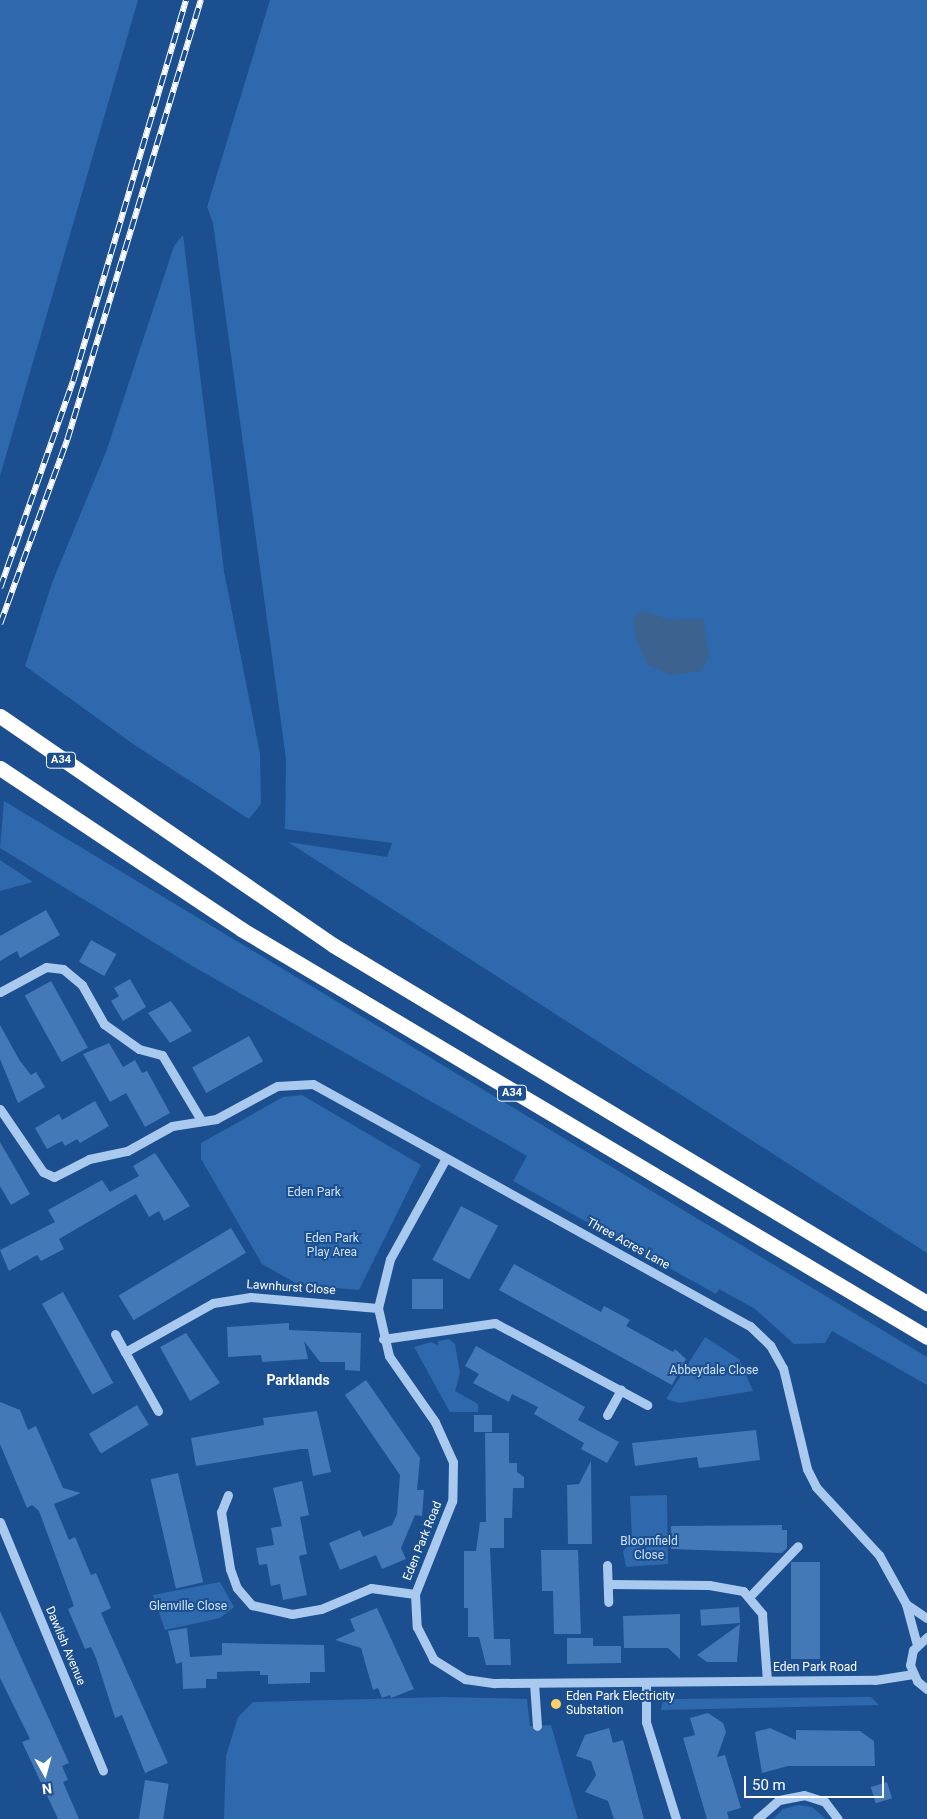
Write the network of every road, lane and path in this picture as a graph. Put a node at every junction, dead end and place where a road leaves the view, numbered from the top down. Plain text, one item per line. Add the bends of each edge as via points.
1 (0, 716) edge
2 (6, 773) edge
3 (0, 992) edge
4 (0, 1109) edge
5 (200, 1120) junction
6 (446, 1158) junction
7 (927, 1303) edge
8 (378, 1308) junction
9 (114, 1334) dead end
10 (927, 1337) edge
11 (383, 1338) junction
12 (125, 1352) junction
13 (621, 1390) junction
14 (647, 1405) dead end
15 (158, 1411) dead end
16 (607, 1415) dead end
17 (228, 1495) dead end
18 (1, 1528) edge
19 (798, 1546) dead end
20 (607, 1566) dead end
21 (608, 1584) junction
22 (415, 1594) junction
23 (750, 1596) junction
24 (608, 1602) dead end
25 (906, 1604) junction
26 (927, 1618) edge
27 (927, 1637) edge
28 (917, 1645) junction
29 (912, 1674) junction
30 (767, 1680) junction
31 (646, 1682) junction
32 (534, 1683) junction
33 (927, 1689) edge
34 (537, 1726) dead end
35 (103, 1771) dead end
36 (676, 1819) edge
37 (757, 1819) edge
38 (838, 1819) edge

1 - 7 highway, A34 via 333,945
2 - 10 highway, A34 via 241,929
3 - 5 street via 46,967 63,969 82,985 104,1024 139,1049 162,1054
4 - 5 street, Three Acres Lane via 38,1165 54,1176 89,1159 128,1151 172,1126
5 - 6 street, Three Acres Lane via 216,1119 277,1086 302,1082 320,1086
6 - 8 street, Eden Park Road via 390,1259
6 - 25 street, Three Acres Lane via 761,1336 783,1368 797,1442 816,1487 872,1544
8 - 11 street, Eden Park Road
8 - 12 street, Lawnhurst Close via 225,1299
9 - 12 street
11 - 13 street via 495,1323
11 - 22 street, Eden Park Road via 396,1369 440,1430 453,1462 452,1501
12 - 15 street
13 - 14 street
13 - 16 street
17 - 22 street via 221,1512 230,1569 237,1588 252,1605 292,1614 321,1609 371,1588
18 - 35 street, Dawlish Avenue
19 - 23 street
20 - 21 street
21 - 23 street via 709,1585 733,1588
21 - 24 street
22 - 32 street, Eden Park Road via 417,1627 426,1649 441,1667 479,1682
23 - 30 street via 764,1625
25 - 26 street, Three Acres Lane
25 - 28 street, Three Acres Lane
27 - 28 street
28 - 29 street via 911,1656
29 - 30 street, Eden Park Road via 875,1680
29 - 33 street
30 - 31 street, Eden Park Road
31 - 32 street, Eden Park Road
31 - 36 street via 646,1722
32 - 34 street
37 - 38 street via 779,1800 804,1795 825,1802

